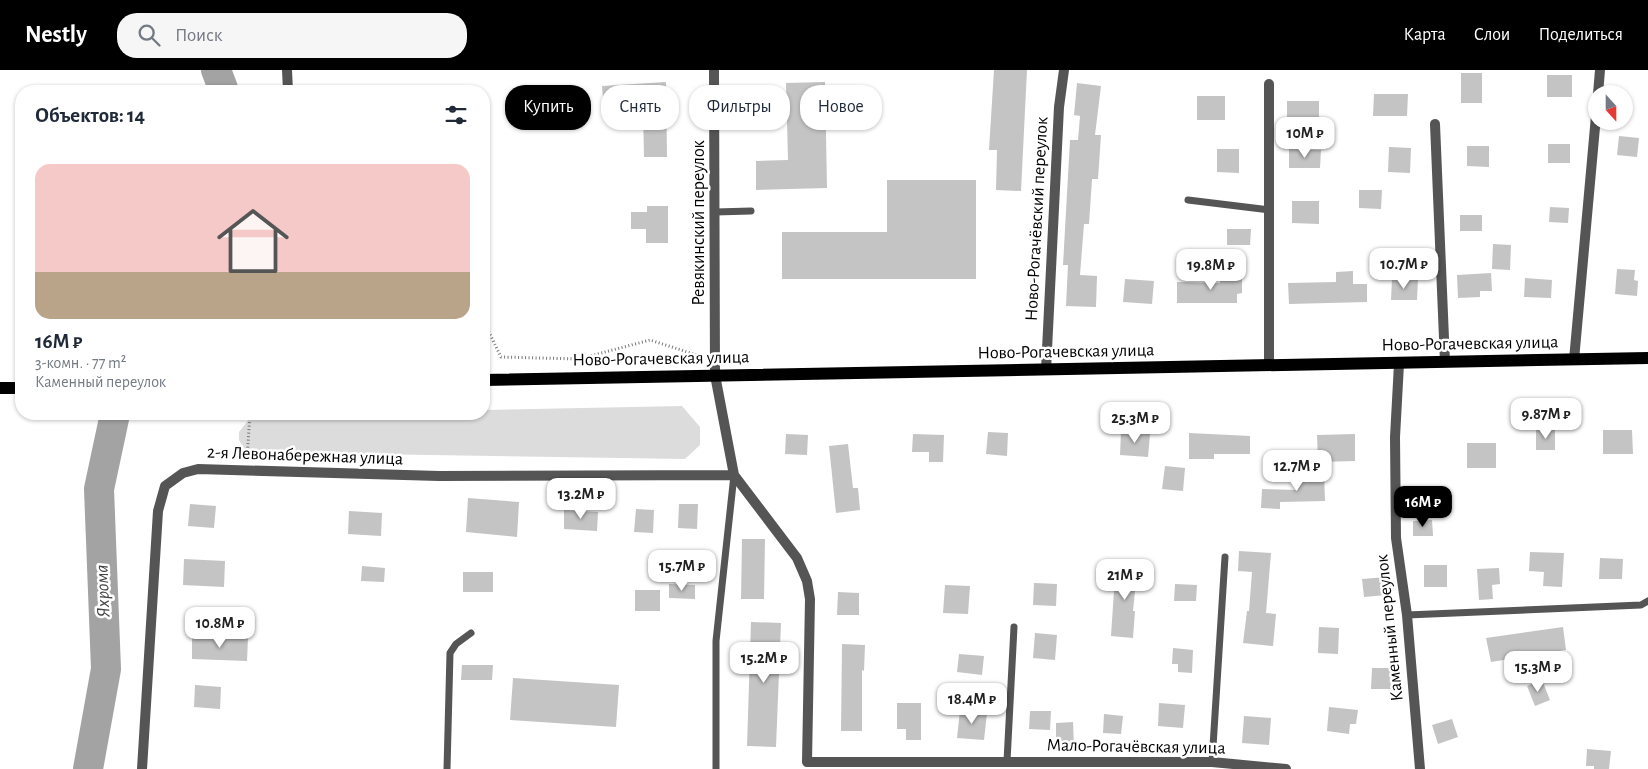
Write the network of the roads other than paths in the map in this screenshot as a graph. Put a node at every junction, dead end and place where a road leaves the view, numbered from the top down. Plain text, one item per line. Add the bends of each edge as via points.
1 (287, 70) edge
2 (714, 70) edge
3 (1064, 70) edge
4 (1600, 70) edge
5 (1269, 84) dead end
6 (288, 85) edge
7 (1599, 85) edge
8 (1435, 124) dead end
9 (1595, 130) edge
10 (1188, 200) dead end
11 (1270, 210) junction
12 (751, 211) dead end
13 (715, 212) junction
14 (1648, 358) edge
15 (1574, 360) junction
16 (1445, 362) junction
17 (1399, 364) junction
18 (1269, 366) junction
19 (715, 368) junction
20 (1046, 370) junction
21 (490, 380) edge
22 (734, 475) junction
23 (1224, 557) dead end
24 (1648, 601) edge
25 (1407, 616) junction
26 (1014, 627) dead end
27 (471, 633) dead end
28 (1007, 761) junction
29 (1212, 762) junction
30 (806, 765) edge
31 (142, 769) edge
32 (447, 769) edge
33 (716, 769) edge
34 (1286, 769) edge
35 (1420, 769) edge

1 - 6 street
2 - 13 street, Ревякинский переулок
3 - 20 street, Ново-Рогачёвский переулок via 1059,107
4 - 7 street
5 - 11 street
8 - 16 street
9 - 15 street
10 - 11 lane
11 - 18 street
12 - 13 lane
13 - 19 street, Ревякинский переулок
14 - 15 main road, Ново-Рогачевская улица
15 - 16 main road, Ново-Рогачевская улица
16 - 17 main road, Ново-Рогачевская улица
17 - 18 main road, Ново-Рогачевская улица
17 - 25 street, Каменный переулок via 1395,436 1396,538
18 - 20 main road, Ново-Рогачевская улица
19 - 20 main road, Ново-Рогачевская улица
19 - 21 main road, Ново-Рогачевская улица
19 - 22 street, Ревякинский переулок
22 - 30 street via 796,558 807,580 810,598
22 - 31 street, 2-я Левонабережная улица via 439,476 198,469 183,472 165,486 158,511
22 - 33 lane via 716,641
23 - 29 lane
24 - 25 lane via 1641,605
25 - 35 street, Каменный переулок
26 - 28 lane
27 - 32 lane via 450,653
28 - 29 street, Мало-Рогачёвская улица
28 - 30 street, Мало-Рогачёвская улица
29 - 34 street, Мало-Рогачёвская улица

